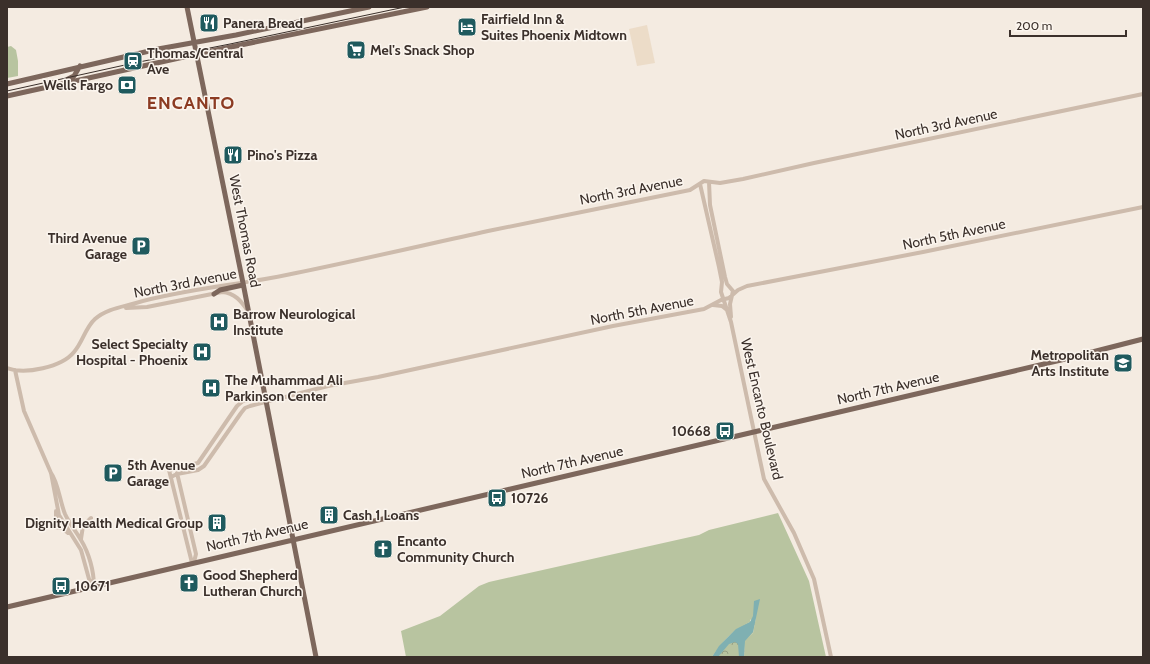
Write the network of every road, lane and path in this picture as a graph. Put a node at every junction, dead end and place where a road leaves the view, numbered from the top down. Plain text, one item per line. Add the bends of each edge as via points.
1 (187, 7) edge
2 (369, 7) edge
3 (426, 7) edge
4 (194, 44) junction
5 (197, 54) junction
6 (80, 66) junction
7 (7, 84) edge
8 (49, 86) junction
9 (1143, 94) edge
10 (7, 96) edge
11 (709, 182) junction
12 (700, 184) junction
13 (1143, 206) edge
14 (243, 284) junction
15 (214, 294) junction
16 (732, 296) junction
17 (725, 299) junction
18 (713, 305) junction
19 (122, 308) junction
20 (727, 310) junction
21 (248, 311) junction
22 (731, 322) junction
23 (1143, 339) edge
24 (7, 368) edge
25 (15, 370) junction
26 (266, 399) junction
27 (753, 432) junction
28 (208, 450) junction
29 (214, 453) junction
30 (176, 468) junction
31 (51, 473) junction
32 (177, 474) junction
33 (171, 477) junction
34 (55, 498) junction
35 (61, 504) junction
36 (91, 518) dead end
37 (63, 522) junction
38 (70, 525) junction
39 (73, 537) junction
40 (293, 539) junction
41 (81, 540) junction
42 (193, 563) junction
43 (94, 587) junction
44 (7, 607) edge
45 (316, 657) edge
46 (831, 657) edge

1 - 4 main road, West Thomas Road
2 - 4 main road
3 - 5 main road
4 - 5 main road, West Thomas Road
4 - 6 main road
5 - 8 main road
5 - 14 main road, West Thomas Road
6 - 7 main road
6 - 8 main road via 73,77
8 - 10 main road
9 - 11 street, North 3rd Avenue via 724,183
11 - 12 street, North 3rd Avenue via 704,181
11 - 16 street, West Encanto Boulevard via 710,205 725,280 732,289
12 - 14 street, North 3rd Avenue via 690,190
12 - 17 street, West Encanto Boulevard via 722,282 721,292
13 - 16 street, North 5th Avenue via 751,285 739,289
14 - 15 main road
14 - 19 street, North 3rd Avenue via 181,292
14 - 21 main road, West Thomas Road
15 - 19 street, North 3rd Avenue via 147,307
15 - 21 street, North 3rd Avenue via 232,294
16 - 17 street, North 5th Avenue
16 - 22 street, West Encanto Boulevard
17 - 18 street, North 5th Avenue
17 - 20 street, West Encanto Boulevard
18 - 20 street
18 - 26 street, North 5th Avenue via 704,309
19 - 25 street, North 3rd Avenue via 110,310 97,317 87,329 80,345 66,360 30,370
20 - 22 street, West Encanto Boulevard
21 - 26 main road, West Thomas Road
22 - 27 street, West Encanto Boulevard
23 - 27 main road, North 7th Avenue
24 - 25 street, North 3rd Avenue
25 - 31 street via 24,411
26 - 28 street, North 5th Avenue via 240,403
26 - 29 street, North 5th Avenue via 245,408
26 - 40 main road, West Thomas Road
27 - 40 main road, North 7th Avenue
27 - 46 street, West Encanto Boulevard via 764,479 794,533 814,579
28 - 29 street
28 - 30 street, North 5th Avenue via 198,463
29 - 32 street, North 5th Avenue via 201,468
30 - 32 street
30 - 33 street, North 5th Avenue via 169,470
31 - 34 street
31 - 35 street
32 - 33 street, North 5th Avenue
32 - 42 street via 196,554
33 - 42 street
34 - 37 street
34 - 39 street via 57,520 56,524 50,527 62,528
35 - 37 street
35 - 38 street
36 - 41 street via 83,526
37 - 38 street
37 - 39 street
38 - 39 street
38 - 41 street
39 - 43 street via 81,550 89,579
40 - 42 main road, North 7th Avenue
40 - 45 main road, West Thomas Road
41 - 43 street via 90,560
42 - 43 main road, North 7th Avenue
43 - 44 main road, North 7th Avenue

